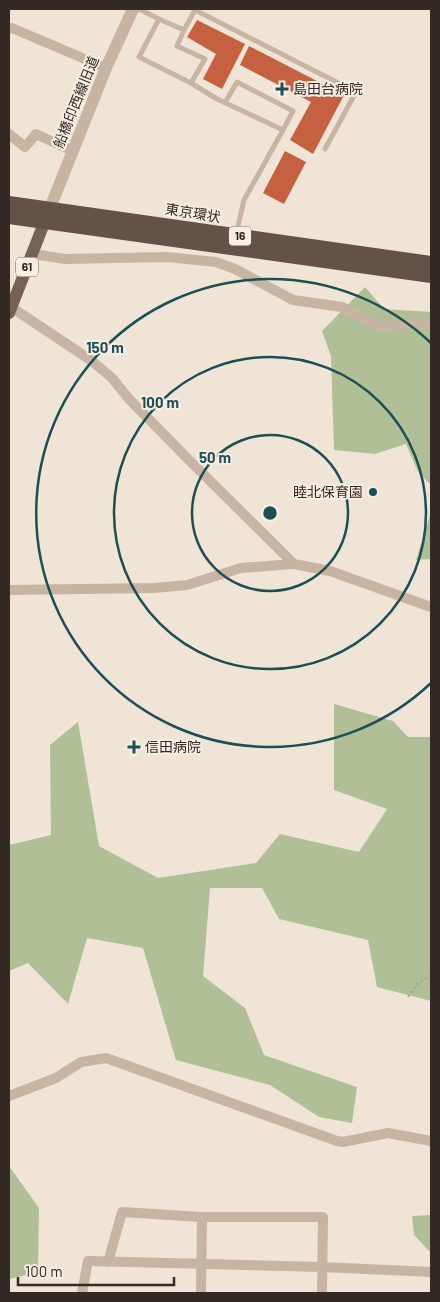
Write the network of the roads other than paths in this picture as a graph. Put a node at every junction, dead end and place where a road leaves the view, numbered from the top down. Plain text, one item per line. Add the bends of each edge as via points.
1 (133, 9) edge
2 (139, 9) edge
3 (160, 19) junction
4 (9, 29) edge
5 (184, 30) junction
6 (106, 68) junction
7 (192, 83) junction
8 (225, 103) junction
9 (283, 130) junction
10 (9, 134) edge
11 (325, 149) dead end
12 (73, 151) junction
13 (9, 203) edge
14 (50, 208) junction
15 (9, 217) edge
16 (44, 222) junction
17 (236, 236) junction
18 (33, 254) junction
19 (431, 263) edge
20 (431, 276) edge
21 (12, 292) edge
22 (10, 310) edge
23 (431, 324) edge
24 (294, 564) junction
25 (9, 590) edge
26 (431, 607) edge
27 (9, 1096) edge
28 (431, 1141) edge
29 (202, 1217) junction
30 (108, 1262) junction
31 (202, 1264) junction
32 (322, 1266) junction
33 (431, 1272) edge
34 (82, 1293) edge
35 (201, 1293) edge
36 (322, 1293) edge

1 - 6 street, 船橋印西線旧道
2 - 3 lane
3 - 5 lane
3 - 7 lane via 139,57
4 - 6 street
5 - 7 lane via 177,46 205,59
5 - 11 lane via 195,10 356,92
6 - 12 street, 船橋印西線旧道
7 - 8 lane
8 - 9 lane
8 - 9 lane via 237,82 293,111
9 - 17 lane via 244,200
10 - 12 street via 25,146 36,134
12 - 14 street, 船橋印西線旧道
13 - 14 highway, 東京環状 / 16
14 - 16 main road, 61
14 - 17 highway, 東京環状 / 16
15 - 16 highway, 東京環状 / 16
16 - 18 main road, 61
16 - 20 highway, 東京環状 / 16
17 - 19 highway, 東京環状 / 16
18 - 21 main road, 61
18 - 23 street via 65,259 168,257 216,262 293,300 342,307 376,325
21 - 22 main road, 61
22 - 24 street via 92,361 112,378
24 - 25 street via 241,568 179,586
24 - 26 street via 330,571
27 - 28 street via 56,1078 81,1062 106,1058 337,1141 388,1133
29 - 30 street via 122,1212
29 - 31 street
29 - 32 street via 323,1217
30 - 31 street
30 - 34 street via 88,1261
31 - 32 street
31 - 35 street
32 - 33 street
32 - 36 street

